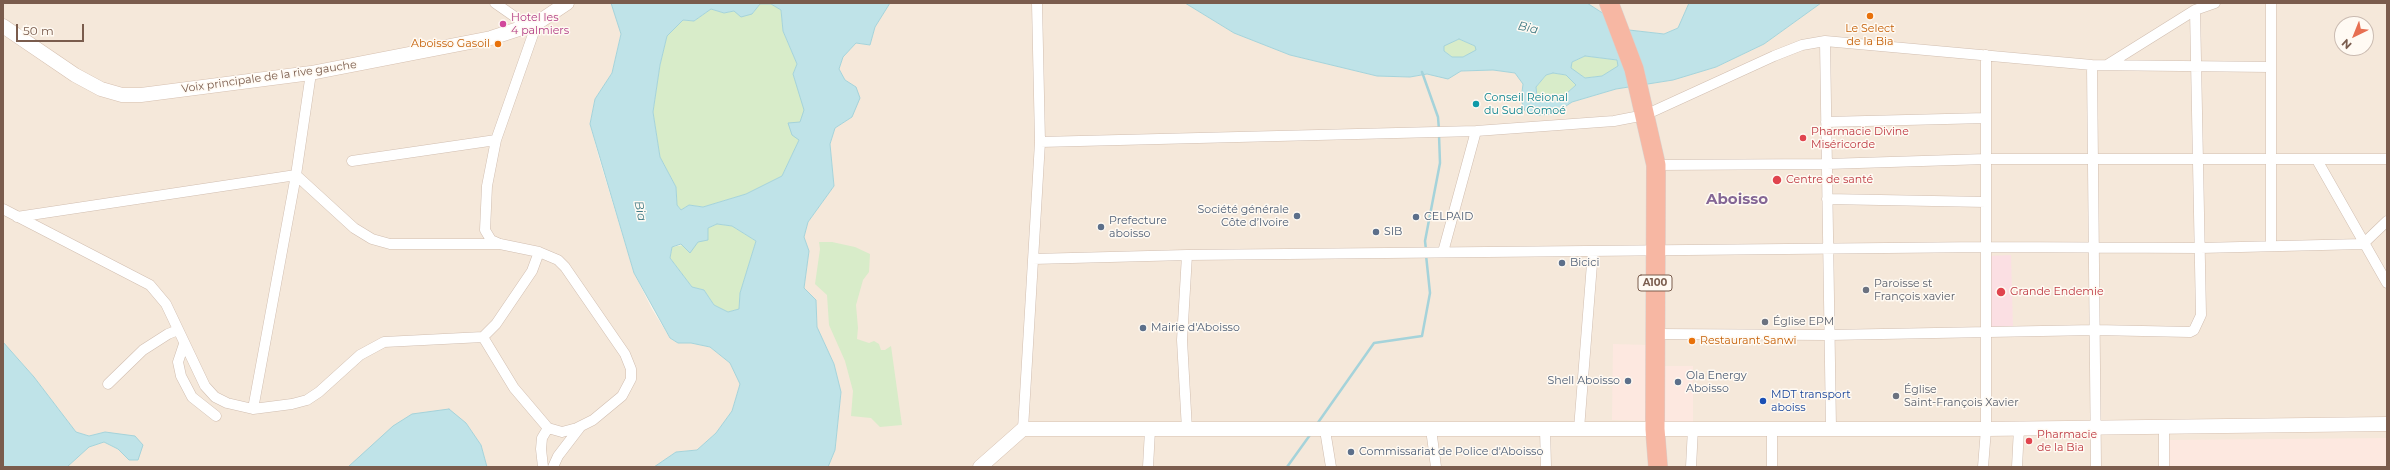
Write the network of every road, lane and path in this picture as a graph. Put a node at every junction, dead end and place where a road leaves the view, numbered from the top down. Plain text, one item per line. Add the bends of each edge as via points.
1 (495, 3) edge
2 (567, 3) edge
3 (1037, 3) edge
4 (1609, 3) edge
5 (2215, 3) edge
6 (2271, 3) edge
7 (2195, 10) junction
8 (533, 25) junction
9 (3, 26) edge
10 (1825, 41) junction
11 (1986, 56) junction
12 (2092, 65) junction
13 (2107, 65) junction
14 (2196, 66) junction
15 (2270, 66) junction
16 (311, 73) junction
17 (1643, 107) junction
18 (1986, 118) junction
19 (1826, 122) junction
20 (1476, 131) junction
21 (496, 140) junction
22 (1040, 142) junction
23 (1986, 159) junction
24 (2094, 159) junction
25 (2273, 159) junction
26 (2387, 159) edge
27 (2198, 160) junction
28 (2317, 160) junction
29 (352, 161) dead end
30 (1827, 164) junction
31 (1656, 166) junction
32 (296, 175) junction
33 (1827, 199) junction
34 (1986, 202) junction
35 (3, 209) edge
36 (17, 217) junction
37 (2387, 220) edge
38 (500, 244) junction
39 (2363, 244) junction
40 (2271, 246) junction
41 (1986, 247) junction
42 (2094, 247) junction
43 (2200, 248) junction
44 (1828, 250) junction
45 (1593, 251) junction
46 (539, 252) junction
47 (1443, 252) junction
48 (1656, 252) junction
49 (1188, 255) junction
50 (1033, 259) junction
51 (2387, 283) edge
52 (178, 330) junction
53 (2095, 330) junction
54 (1986, 332) junction
55 (1655, 334) junction
56 (1829, 335) junction
57 (483, 337) junction
58 (184, 344) junction
59 (108, 384) dead end
60 (253, 409) junction
61 (216, 416) dead end
62 (2387, 424) edge
63 (581, 426) junction
64 (2164, 426) junction
65 (2096, 427) junction
66 (548, 428) junction
67 (1655, 428) junction
68 (1693, 428) junction
69 (1772, 428) junction
70 (1831, 428) junction
71 (2019, 428) junction
72 (1023, 429) junction
73 (1431, 429) junction
74 (1545, 429) junction
75 (1579, 429) junction
76 (1986, 429) junction
77 (1150, 430) junction
78 (1187, 430) junction
79 (1325, 430) junction
80 (543, 467) edge
81 (554, 467) edge
82 (980, 467) edge
83 (1148, 467) edge
84 (1331, 467) edge
85 (1436, 467) edge
86 (1546, 467) edge
87 (1658, 467) edge
88 (1691, 467) edge
89 (1772, 467) edge
90 (1983, 467) edge
91 (2017, 467) edge
92 (2096, 467) edge
93 (2164, 467) edge

1 - 8 street
2 - 8 main road, Voix principale de la rive gauche
3 - 22 street
4 - 17 highway, A100 via 1626,44
5 - 7 street
6 - 15 street
7 - 13 street
7 - 14 street
8 - 16 main road, Voix principale de la rive gauche via 491,38
8 - 21 street
9 - 16 main road, Voix principale de la rive gauche via 75,75 101,89 122,95 141,95
10 - 11 street
10 - 17 street via 1802,45
10 - 19 street
11 - 12 street
11 - 18 street
12 - 13 street
12 - 24 street
13 - 14 street
14 - 15 street
14 - 27 street
15 - 25 street
16 - 32 street
17 - 20 street via 1585,125
17 - 31 highway, A100
18 - 19 street
18 - 23 street
19 - 30 street
20 - 22 street
20 - 47 street
21 - 29 street
21 - 38 street via 484,212 485,230 491,240
22 - 50 street
23 - 24 street
23 - 30 street
23 - 34 street
24 - 27 street
24 - 42 street
25 - 27 street
25 - 28 street
25 - 40 street
26 - 28 street
27 - 43 street
28 - 39 street
30 - 31 street
30 - 33 street
31 - 48 highway, A100
32 - 36 street
32 - 38 street via 354,228 372,239 390,244
32 - 60 street
33 - 34 street
33 - 44 street
34 - 41 street
35 - 36 street
36 - 52 street via 150,285 166,304
37 - 39 street
38 - 46 street
39 - 40 street
39 - 51 street
40 - 43 street
41 - 42 street
41 - 44 street
41 - 54 street
42 - 43 street
42 - 53 street
43 - 53 street via 2201,315 2194,330
44 - 48 street
44 - 56 street
45 - 47 street
45 - 48 street
45 - 75 street
46 - 57 street via 532,271 496,324
46 - 63 street via 558,260 565,267 625,354 631,369 631,379 622,396 593,420
47 - 49 street
48 - 55 highway, A100
49 - 50 street
49 - 78 street via 1182,340
50 - 72 street
52 - 58 street
52 - 59 street via 143,350
53 - 54 street
53 - 65 street
54 - 56 street
54 - 76 street
55 - 56 street
55 - 67 highway, A100
56 - 70 street
57 - 60 street via 384,342 360,355 307,400
57 - 66 street via 514,388
58 - 60 street via 197,372 215,397 240,408
58 - 61 street via 178,362 181,376 192,397
62 - 64 main road
63 - 66 street via 562,432
63 - 81 street via 558,456
64 - 65 main road
64 - 93 street
65 - 71 main road
65 - 92 street
66 - 80 street via 542,438
67 - 68 main road
67 - 75 main road
67 - 87 highway, A100
68 - 69 main road
68 - 88 street
69 - 70 main road
69 - 89 street
70 - 76 main road
71 - 76 main road
71 - 91 street
72 - 77 main road
72 - 82 main road
73 - 74 main road
73 - 79 main road
73 - 85 street
74 - 75 main road
74 - 86 street
76 - 90 street
77 - 78 main road
77 - 83 street
78 - 79 main road
79 - 84 street

